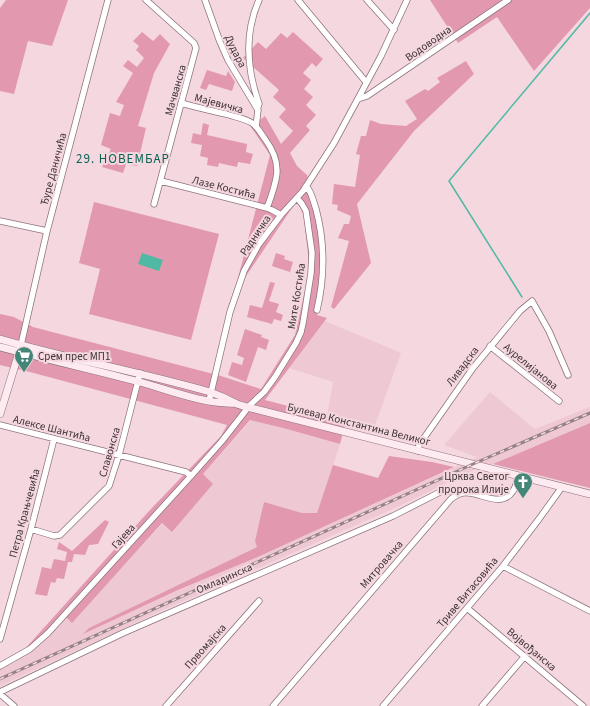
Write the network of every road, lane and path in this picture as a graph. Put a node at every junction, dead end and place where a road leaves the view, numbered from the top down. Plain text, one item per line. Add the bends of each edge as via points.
1 (108, 0) edge
2 (146, 0) edge
3 (205, 0) edge
4 (259, 0) edge
5 (298, 0) edge
6 (367, 0) edge
7 (407, 0) edge
8 (508, 0) edge
9 (394, 30) junction
10 (366, 82) junction
11 (358, 99) junction
12 (181, 103) junction
13 (257, 108) junction
14 (256, 127) junction
15 (161, 181) junction
16 (306, 186) junction
17 (296, 198) junction
18 (154, 204) dead end
19 (267, 208) junction
20 (281, 215) junction
21 (0, 221) edge
22 (47, 232) junction
23 (317, 310) dead end
24 (0, 339) edge
25 (490, 346) junction
26 (0, 347) edge
27 (20, 348) junction
28 (140, 373) junction
29 (568, 375) dead end
30 (138, 382) junction
31 (211, 393) junction
32 (209, 401) junction
33 (558, 401) dead end
34 (235, 403) junction
35 (249, 407) junction
36 (0, 414) edge
37 (0, 424) edge
38 (54, 439) junction
39 (418, 451) junction
40 (119, 455) junction
41 (191, 476) junction
42 (518, 476) junction
43 (562, 487) junction
44 (590, 494) edge
45 (457, 495) junction
46 (31, 529) junction
47 (503, 566) junction
48 (259, 601) dead end
49 (467, 608) junction
50 (590, 610) edge
51 (0, 639) edge
52 (525, 656) junction
53 (0, 666) edge
54 (0, 693) edge
55 (579, 705) edge
56 (14, 706) edge
57 (166, 706) edge
58 (273, 706) edge
59 (383, 706) edge
60 (482, 706) edge

1 - 22 street, Ђуре Даничића
2 - 12 street, Мачванска via 196,46
3 - 13 street, Дудара via 228,60
4 - 13 street, Дудара via 248,52 251,81 259,104
5 - 10 street
6 - 9 street
7 - 9 street, Радничка
8 - 11 street, Водоводна via 367,96
9 - 10 street, Радничка
10 - 11 street, Радничка
11 - 16 street, Радничка
12 - 14 street, Мајевичка via 241,118
12 - 15 street, Мачванска
13 - 14 street, Дудара
14 - 19 street, Мајевичка via 270,146 278,169
15 - 18 street, Мачванска
15 - 19 street, Лазе Костића
16 - 17 street, Радничка
16 - 23 street via 316,211 323,253 322,284
17 - 20 street, Радничка
17 - 35 street, Мите Костића via 306,211 312,252 301,332 275,377
19 - 20 street, Лазе Костића
20 - 31 street, Радничка via 259,244 244,271 230,312
21 - 22 street
22 - 27 street, Ђуре Даничића
24 - 27 main road, Булевар Константина Великог
25 - 29 street, Ливадска via 532,301 550,331
25 - 33 street, Аурелијанова
25 - 39 street, Ливадска via 424,437
26 - 27 main road, Булевар Константина Великог
27 - 28 main road, Булевар Константина Великог
27 - 30 main road, Булевар Константина Великог
27 - 36 main road
28 - 30 street, Славонска
28 - 31 main road, Булевар Константина Великог
30 - 32 main road, Булевар Константина Великог
30 - 40 street, Славонска
31 - 32 street, Радничка
31 - 34 main road, Булевар Константина Великог via 229,398
32 - 34 main road, Булевар Константина Великог
34 - 35 main road, Булевар Константина Великог
35 - 39 main road, Булевар Константина Великог
35 - 41 street, Гајева
37 - 38 street, Алексе Шантића
38 - 40 street, Алексе Шантића
38 - 46 street, Петра Крањчевића
39 - 42 main road, Булевар Константина Великог
40 - 41 street, Алексе Шантића via 186,472
40 - 46 street, Славонска via 110,486 62,534 54,536
41 - 53 street, Гајева via 48,633 30,649
42 - 43 main road, Булевар Константина Великог
42 - 45 street via 514,491 506,497 494,499 468,493
43 - 44 main road, Булевар Константина Великог
43 - 47 street, Триве Витасовића
45 - 54 street, Омладинска via 444,490 393,516 123,633
45 - 58 street, Митровачка via 442,508
46 - 51 street, Петра Крањчевића
47 - 49 street, Триве Витасовића
47 - 50 street
48 - 57 street, Првомајска
49 - 52 street, Војвођанска
49 - 59 street, Триве Витасовића
52 - 55 street, Војвођанска
52 - 60 street
54 - 56 street

